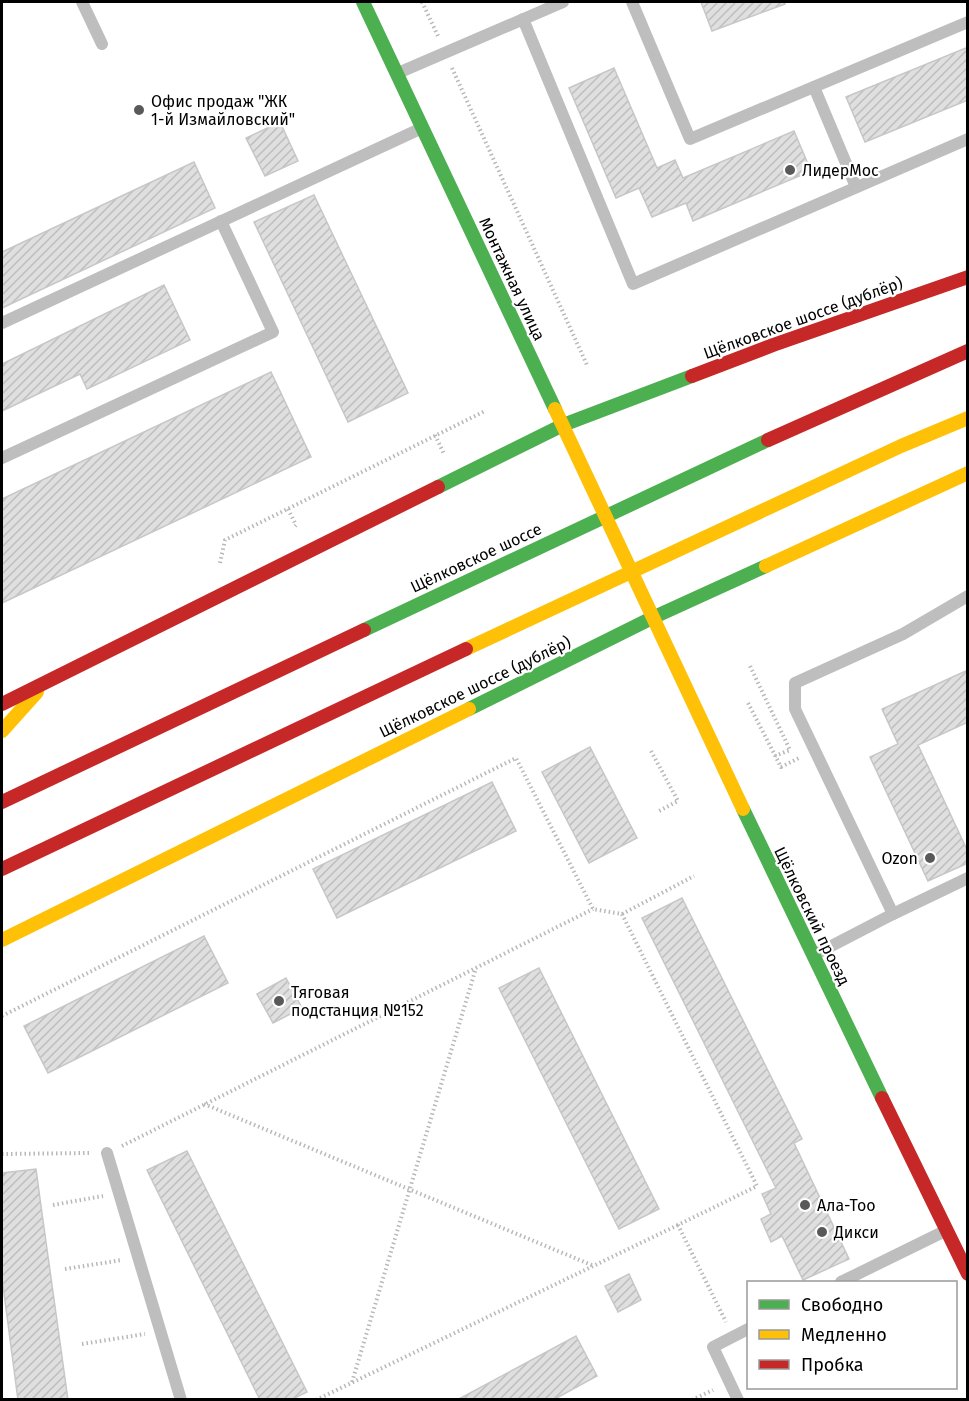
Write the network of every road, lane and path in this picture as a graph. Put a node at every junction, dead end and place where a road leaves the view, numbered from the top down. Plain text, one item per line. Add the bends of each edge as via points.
1 (81, 2) edge
2 (363, 2) edge
3 (422, 2) edge
4 (563, 2) edge
5 (632, 2) edge
6 (523, 19) junction
7 (968, 22) edge
8 (102, 44) dead end
9 (445, 52) junction
10 (397, 73) junction
11 (813, 87) junction
12 (423, 127) junction
13 (968, 139) edge
14 (856, 187) junction
15 (221, 221) junction
16 (968, 277) edge
17 (2, 323) edge
18 (968, 351) edge
19 (587, 365) dead end
20 (484, 411) dead end
21 (968, 418) edge
22 (563, 425) junction
23 (2, 458) edge
24 (968, 473) edge
25 (288, 509) junction
26 (606, 515) junction
27 (289, 528) dead end
28 (210, 567) dead end
29 (630, 571) junction
30 (968, 596) edge
31 (652, 618) junction
32 (750, 666) dead end
33 (46, 682) junction
34 (748, 703) dead end
35 (2, 704) edge
36 (2, 731) edge
37 (816, 749) junction
38 (651, 751) dead end
39 (776, 756) junction
40 (2, 802) edge
41 (659, 811) dead end
42 (2, 869) edge
43 (694, 876) dead end
44 (968, 878) edge
45 (593, 909) junction
46 (622, 914) junction
47 (893, 914) junction
48 (2, 940) edge
49 (813, 956) junction
50 (477, 968) junction
51 (2, 1016) edge
52 (204, 1104) junction
53 (107, 1153) junction
54 (2, 1154) edge
55 (410, 1189) junction
56 (118, 1193) junction
57 (53, 1205) dead end
58 (678, 1225) junction
59 (946, 1231) junction
60 (138, 1257) junction
61 (594, 1266) junction
62 (65, 1269) dead end
63 (968, 1274) edge
64 (843, 1281) edge
65 (747, 1330) edge
66 (160, 1332) junction
67 (734, 1337) junction
68 (82, 1344) dead end
69 (352, 1382) junction
70 (181, 1400) edge
71 (316, 1400) edge
72 (738, 1400) edge

1 - 8 lane
2 - 10 street, Монтажная улица
3 - 9 path
4 - 6 lane
5 - 11 lane via 690,139
6 - 9 lane
6 - 14 lane via 633,284
7 - 11 lane
9 - 10 lane
9 - 19 path
10 - 12 street, Монтажная улица
11 - 14 lane
12 - 15 lane
12 - 22 street, Монтажная улица
13 - 14 lane
15 - 17 lane
15 - 23 lane via 273,332
16 - 22 street, Щёлковское шоссе (дублёр) via 762,349
18 - 26 street, Щёлковское шоссе
20 - 25 path
21 - 29 street
22 - 26 street, Монтажная улица
22 - 33 street, Щёлковское шоссе (дублёр)
24 - 31 street, Щёлковское шоссе (дублёр)
25 - 27 path via 296,525
25 - 28 path via 225,540 221,562
26 - 29 street, Монтажная улица
26 - 40 street, Щёлковское шоссе
29 - 31 street, Щёлковский проезд
29 - 42 street
30 - 37 lane via 903,634 795,683 795,709
31 - 48 street, Щёлковское шоссе (дублёр)
31 - 49 street, Щёлковский проезд
32 - 39 path via 790,750
33 - 35 street, Щёлковское шоссе (дублёр)
33 - 36 street
34 - 39 path
37 - 39 path via 781,767
37 - 47 lane
38 - 41 path via 678,801
43 - 46 path
44 - 47 lane
45 - 46 path
45 - 50 path
45 - 51 path via 516,758
46 - 58 path via 757,1186
47 - 49 lane
49 - 59 street, Щёлковский проезд
50 - 52 path
50 - 55 path
52 - 53 path
52 - 55 path
53 - 54 path
53 - 56 lane
55 - 61 path
55 - 69 path
56 - 57 path
56 - 60 lane
58 - 61 path
58 - 67 path
59 - 63 street, Щёлковский проезд
59 - 64 lane
60 - 62 path
60 - 66 lane
61 - 69 path
65 - 67 lane
66 - 68 path
66 - 70 lane
67 - 72 lane via 713,1347
69 - 71 path

